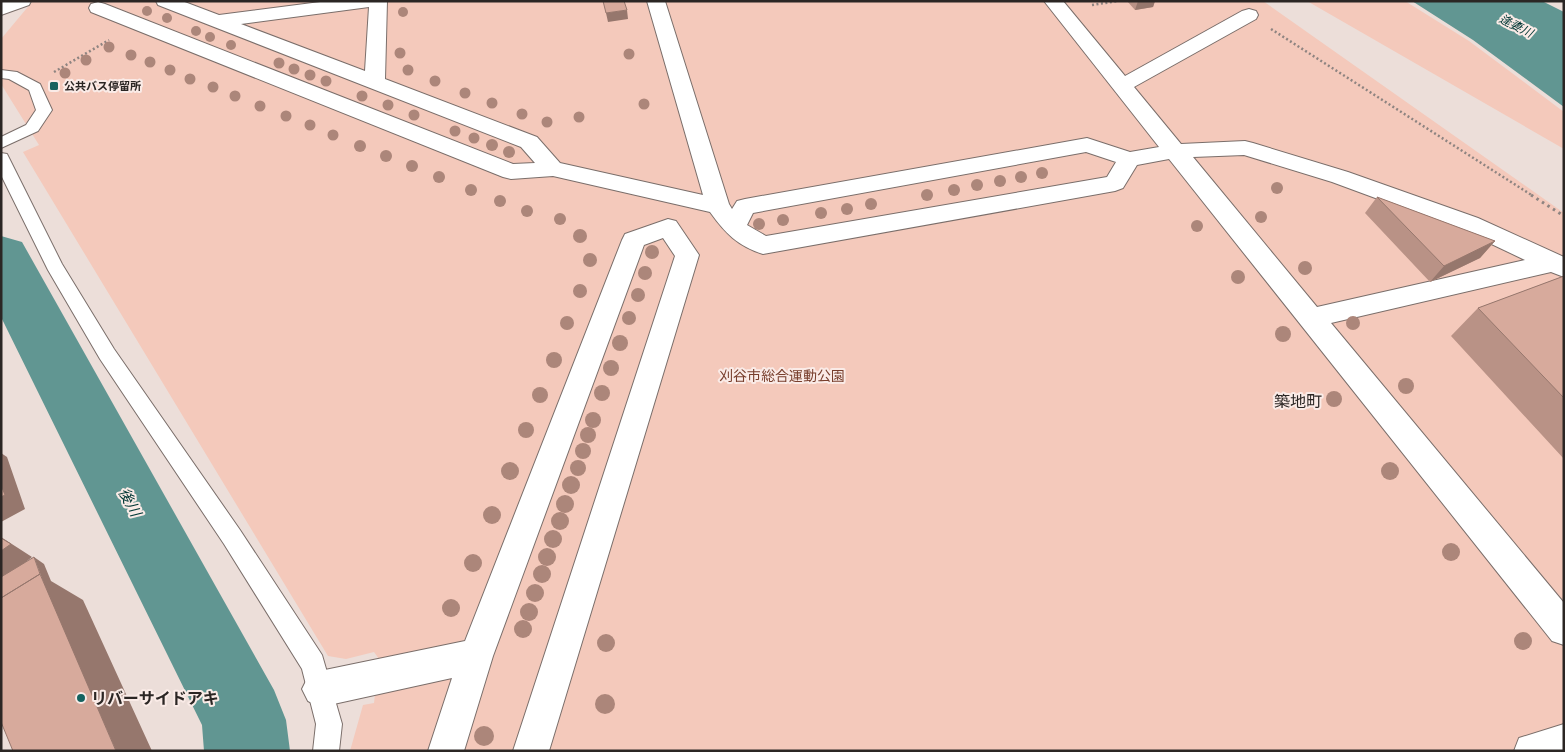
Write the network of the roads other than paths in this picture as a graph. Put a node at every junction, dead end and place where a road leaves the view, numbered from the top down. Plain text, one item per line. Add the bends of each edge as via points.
1 (22, 1) edge
2 (165, 1) edge
3 (372, 1) edge
4 (378, 1) edge
5 (656, 1) edge
6 (1053, 1) edge
7 (98, 8) dead end
8 (1, 9) edge
9 (1250, 16) road end
10 (217, 22) junction
11 (1, 74) edge
12 (375, 82) junction
13 (1121, 86) junction
14 (1, 143) edge
15 (1174, 151) junction
16 (1, 158) edge
17 (1129, 159) junction
18 (553, 169) junction
19 (718, 206) junction
20 (668, 227) junction
21 (734, 228) junction
22 (1558, 265) edge
23 (1310, 318) junction
24 (1564, 629) edge
25 (476, 656) junction
26 (320, 689) junction
27 (1564, 742) edge
28 (326, 751) edge
29 (446, 751) edge
30 (532, 751) edge
31 (1532, 751) edge

1 - 8 street
2 - 10 street
3 - 10 street
4 - 12 street
5 - 19 street
6 - 13 street
7 - 18 street via 511,172
9 - 13 street
10 - 12 street
11 - 14 lane via 12,75 35,87 44,110 32,128
12 - 18 street via 529,142
13 - 15 street
15 - 17 street
15 - 22 street via 1245,148 1340,176 1470,224
15 - 23 street
16 - 26 lane via 54,264 107,354 232,537 313,664
17 - 21 street via 1087,145 1043,152 745,207
17 - 21 street via 1115,183 773,243 763,244
18 - 19 street
19 - 20 street
19 - 21 street
20 - 25 street via 634,240
20 - 30 street via 687,255
22 - 23 street
23 - 24 street
25 - 26 street
25 - 29 street
26 - 28 lane via 329,724
27 - 31 street

